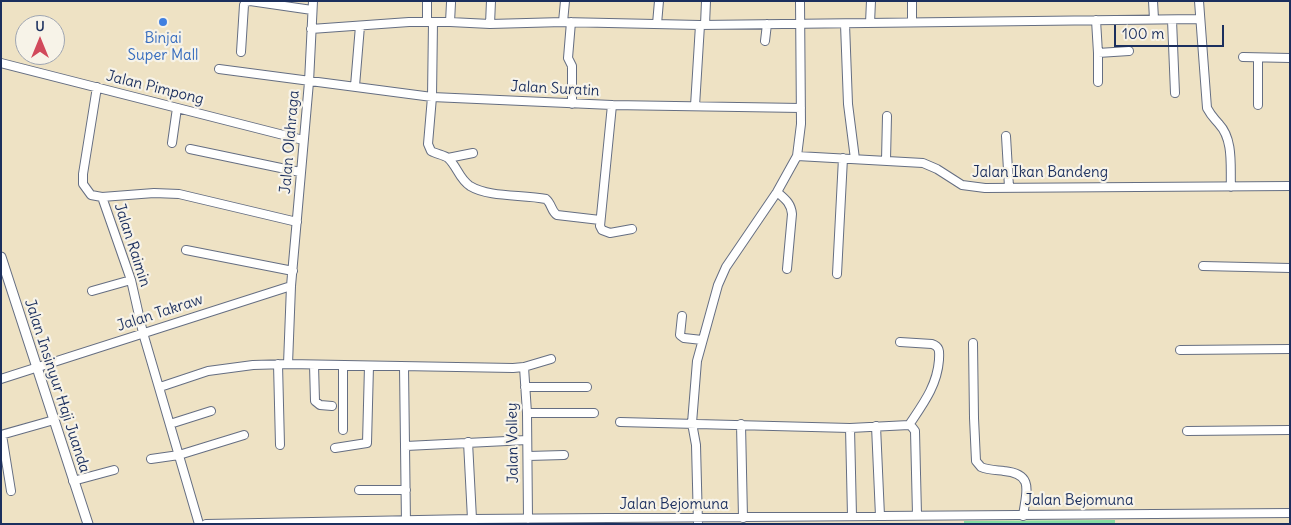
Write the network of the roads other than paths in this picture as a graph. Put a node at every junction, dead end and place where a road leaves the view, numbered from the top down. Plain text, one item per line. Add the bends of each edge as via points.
1 (313, 1) edge
2 (427, 1) edge
3 (491, 1) edge
4 (565, 1) edge
5 (659, 1) edge
6 (706, 1) edge
7 (800, 1) edge
8 (871, 1) edge
9 (912, 1) edge
10 (1153, 1) edge
11 (1199, 1) edge
12 (451, 3) dead end
13 (312, 10) junction
14 (1154, 19) junction
15 (1199, 19) junction
16 (1096, 20) junction
17 (1172, 20) junction
18 (430, 22) junction
19 (450, 22) junction
20 (567, 22) junction
21 (912, 22) junction
22 (870, 23) junction
23 (490, 24) junction
24 (657, 24) junction
25 (767, 24) junction
26 (800, 24) junction
27 (845, 24) junction
28 (702, 25) junction
29 (360, 26) junction
30 (311, 29) junction
31 (765, 41) dead end
32 (1129, 51) dead end
33 (241, 52) dead end
34 (1098, 53) junction
35 (1243, 57) dead end
36 (1258, 58) junction
37 (1290, 58) edge
38 (1, 63) edge
39 (219, 69) dead end
40 (309, 82) junction
41 (1098, 82) dead end
42 (355, 86) junction
43 (97, 87) junction
44 (1174, 94) dead end
45 (432, 97) junction
46 (572, 104) junction
47 (612, 105) junction
48 (1258, 105) dead end
49 (695, 106) junction
50 (176, 108) junction
51 (801, 108) junction
52 (887, 116) dead end
53 (1006, 136) dead end
54 (303, 140) junction
55 (172, 143) dead end
56 (190, 149) dead end
57 (473, 153) dead end
58 (797, 156) junction
59 (448, 158) junction
60 (843, 158) junction
61 (855, 159) junction
62 (886, 160) junction
63 (300, 172) junction
64 (1231, 186) junction
65 (1290, 186) edge
66 (1008, 187) junction
67 (777, 192) junction
68 (102, 197) junction
69 (600, 220) junction
70 (297, 222) junction
71 (632, 229) dead end
72 (186, 250) dead end
73 (1, 256) edge
74 (2, 266) edge
75 (1203, 266) dead end
76 (1290, 268) edge
77 (787, 269) dead end
78 (293, 271) junction
79 (837, 274) dead end
80 (131, 280) junction
81 (291, 286) junction
82 (92, 292) dead end
83 (682, 316) dead end
84 (144, 333) junction
85 (702, 340) junction
86 (900, 342) dead end
87 (973, 343) dead end
88 (1290, 349) edge
89 (1180, 350) dead end
90 (551, 359) dead end
91 (278, 364) junction
92 (288, 364) junction
93 (314, 365) junction
94 (343, 366) junction
95 (369, 366) junction
96 (404, 367) junction
97 (524, 367) junction
98 (37, 368) junction
99 (1, 379) edge
100 (160, 387) junction
101 (525, 387) junction
102 (587, 387) dead end
103 (332, 406) dead end
104 (212, 411) dead end
105 (527, 413) junction
106 (594, 413) dead end
107 (54, 420) junction
108 (620, 422) dead end
109 (692, 423) junction
110 (170, 424) junction
111 (740, 424) junction
112 (909, 425) junction
113 (876, 426) junction
114 (850, 428) junction
115 (343, 430) dead end
116 (1290, 430) edge
117 (1187, 431) dead end
118 (2, 435) edge
119 (244, 435) dead end
120 (527, 440) junction
121 (468, 442) junction
122 (280, 445) dead end
123 (406, 446) junction
124 (335, 448) dead end
125 (179, 454) junction
126 (564, 455) dead end
127 (528, 456) junction
128 (151, 459) dead end
129 (114, 470) dead end
130 (73, 481) junction
131 (359, 490) dead end
132 (406, 490) junction
133 (11, 491) dead end
134 (1290, 513) edge
135 (852, 516) junction
136 (880, 516) junction
137 (1023, 516) junction
138 (743, 518) junction
139 (915, 518) edge
140 (528, 520) junction
141 (768, 520) edge
142 (795, 520) edge
143 (814, 520) edge
144 (864, 520) edge
145 (474, 521) edge
146 (661, 521) edge
147 (698, 521) edge
148 (723, 521) edge
149 (406, 522) edge
150 (560, 522) edge
151 (88, 524) edge
152 (199, 524) edge
153 (206, 524) edge

1 - 13 street, Jalan Olahraga
2 - 18 street
3 - 23 street
4 - 20 street
5 - 24 street
6 - 28 street
7 - 26 street
8 - 22 street
9 - 21 street
10 - 14 street
11 - 15 street
12 - 19 street
13 - 30 street, Jalan Olahraga
13 - 33 street via 246,2
14 - 16 street
14 - 17 street
15 - 17 street
15 - 64 street via 1207,108 1227,138
16 - 21 street
16 - 34 street
17 - 44 street
18 - 19 street
18 - 29 street
18 - 45 street
19 - 23 street
20 - 23 street
20 - 24 street
20 - 46 street
21 - 22 street
22 - 27 street
24 - 28 street
25 - 26 street
25 - 28 street
25 - 31 street
26 - 27 street
26 - 51 street
27 - 61 street via 848,104
28 - 49 street
29 - 30 street
29 - 42 street
30 - 40 street, Jalan Olahraga
32 - 34 street
34 - 41 street
35 - 36 street
36 - 37 street
36 - 48 street
38 - 43 street, Jalan Pimpong
39 - 40 street
40 - 42 street, Jalan Suratin
40 - 54 street, Jalan Olahraga
42 - 45 street, Jalan Suratin
43 - 50 street, Jalan Pimpong
43 - 68 street, Jalan Raimin via 83,184 91,195
45 - 46 street, Jalan Suratin
45 - 59 street via 429,148
46 - 47 street, Jalan Suratin
47 - 49 street, Jalan Suratin
47 - 69 street
49 - 51 street, Jalan Suratin
50 - 54 street, Jalan Pimpong
50 - 55 street
51 - 58 street
52 - 62 street
53 - 66 street
54 - 63 street, Jalan Olahraga
56 - 63 street
57 - 59 street
58 - 60 street, Jalan Ikan Bandeng
58 - 67 street
59 - 69 street via 467,184 475,188 543,198 557,214
60 - 61 street, Jalan Ikan Bandeng
60 - 79 street
61 - 62 street, Jalan Ikan Bandeng
62 - 66 street, Jalan Ikan Bandeng via 923,163 968,186
63 - 70 street, Jalan Olahraga
64 - 65 street, Jalan Ikan Bandeng
64 - 66 street, Jalan Ikan Bandeng
67 - 77 street via 789,203 792,214
67 - 85 street via 726,267
68 - 70 street via 179,194
68 - 80 street, Jalan Raimin
69 - 71 street via 602,230 606,232
70 - 78 street, Jalan Olahraga
72 - 78 street
73 - 74 street, Jalan Insinyur Haji Juanda
74 - 98 street, Jalan Insinyur Haji Juanda
75 - 76 street
78 - 81 street, Jalan Olahraga
80 - 82 street
80 - 84 street, Jalan Raimin
81 - 84 street, Jalan Takraw
81 - 92 street
83 - 85 street via 680,335
84 - 98 street, Jalan Takraw
84 - 100 street, Jalan Raimin
85 - 109 street
86 - 112 street via 932,344 939,350 934,384
87 - 137 street via 976,461 981,468 1021,474 1026,486
88 - 89 street
90 - 97 street
91 - 92 street
91 - 100 street via 208,372
91 - 122 street
92 - 93 street
93 - 94 street
93 - 103 street via 315,401
94 - 95 street
94 - 115 street
95 - 96 street
95 - 124 street via 367,443
96 - 97 street
96 - 123 street
97 - 101 street, Jalan Volley
98 - 99 street, Jalan Takraw
98 - 107 street, Jalan Insinyur Haji Juanda
100 - 110 street, Jalan Raimin
101 - 102 street
101 - 105 street, Jalan Volley
104 - 110 street
105 - 106 street
105 - 120 street, Jalan Volley
107 - 118 street
107 - 130 street, Jalan Insinyur Haji Juanda
108 - 109 street
109 - 111 street
109 - 147 street via 696,445
110 - 125 street, Jalan Raimin
111 - 114 street
111 - 138 street
112 - 113 street
112 - 139 street via 915,431
113 - 114 street
113 - 136 street
114 - 135 street
116 - 117 street
118 - 133 street
119 - 125 street
120 - 121 street
120 - 127 street, Jalan Volley
121 - 123 street
121 - 145 street
123 - 132 street
125 - 128 street
125 - 152 street, Jalan Raimin
126 - 127 street
127 - 140 street, Jalan Volley
129 - 130 street
130 - 151 street, Jalan Insinyur Haji Juanda
131 - 132 street
132 - 149 street
134 - 137 street, Jalan Bejomuna
135 - 143 street, Jalan Bejomuna
135 - 144 street, Jalan Bejomuna
136 - 139 street, Jalan Bejomuna
136 - 144 street, Jalan Bejomuna
137 - 139 street, Jalan Bejomuna
138 - 141 street, Jalan Bejomuna
138 - 148 street, Jalan Bejomuna
140 - 145 street, Jalan Bejomuna
140 - 150 street, Jalan Bejomuna
141 - 142 street, Jalan Bejomuna
142 - 143 street, Jalan Bejomuna
145 - 149 street, Jalan Bejomuna
146 - 147 street, Jalan Bejomuna
146 - 150 street, Jalan Bejomuna
147 - 148 street, Jalan Bejomuna
149 - 153 street, Jalan Bejomuna

